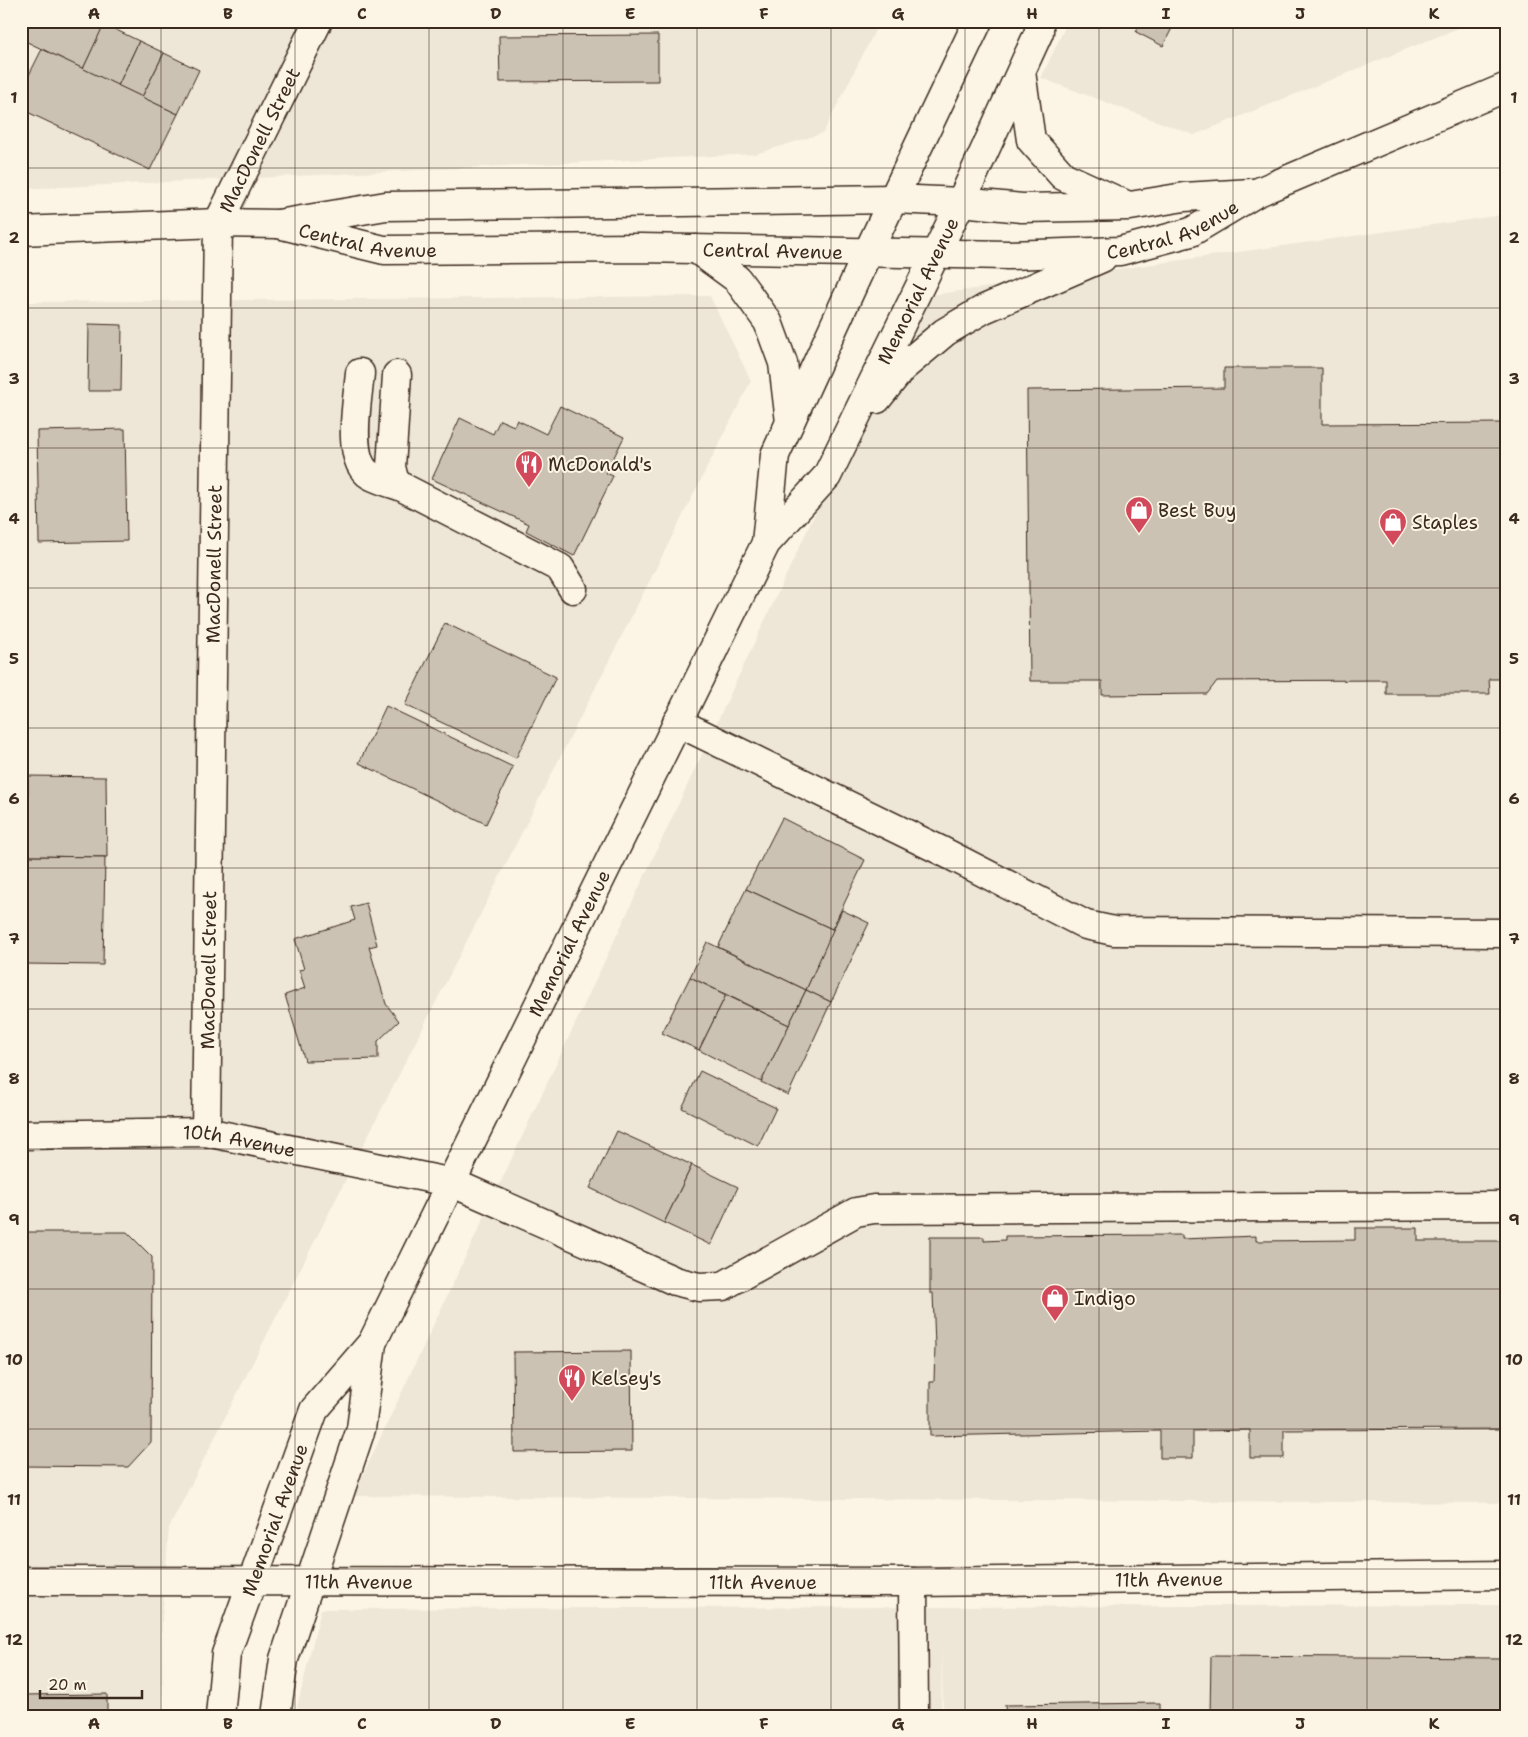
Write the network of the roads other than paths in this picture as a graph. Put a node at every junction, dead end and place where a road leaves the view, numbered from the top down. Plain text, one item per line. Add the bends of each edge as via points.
1 (318, 21) edge
2 (978, 21) edge
3 (1039, 21) edge
4 (1020, 72) junction
5 (1507, 88) edge
6 (1256, 193) junction
7 (893, 199) junction
8 (961, 202) junction
9 (1130, 206) junction
10 (218, 223) junction
11 (278, 224) junction
12 (21, 231) edge
13 (696, 249) junction
14 (1120, 251) junction
15 (868, 252) junction
16 (935, 254) junction
17 (360, 373) dead end
18 (397, 375) dead end
19 (790, 422) junction
20 (846, 437) junction
21 (400, 486) junction
22 (766, 543) junction
23 (573, 589) dead end
24 (676, 722) junction
25 (1507, 933) edge
26 (206, 1132) junction
27 (21, 1135) edge
28 (452, 1183) junction
29 (1507, 1206) edge
30 (372, 1343) junction
31 (1507, 1575) edge
32 (21, 1581) edge
33 (252, 1581) junction
34 (309, 1581) junction
35 (914, 1582) junction
36 (220, 1716) edge
37 (276, 1716) edge
38 (914, 1716) edge

1 - 10 main road, MacDonell Street
2 - 7 main road, Memorial Avenue
3 - 4 main road, Memorial Avenue via 1039,32
4 - 8 main road, Memorial Avenue
4 - 9 main road via 1031,140 1063,176
5 - 6 main road, Central Avenue
6 - 9 main road, Central Avenue via 1184,197
6 - 14 main road, Central Avenue via 1191,232
7 - 8 main road, Central Avenue
7 - 11 main road, Central Avenue via 386,206
7 - 15 main road, Memorial Avenue
8 - 9 main road, Central Avenue via 1022,208
8 - 16 main road, Memorial Avenue
10 - 11 main road, Central Avenue
10 - 12 main road, Central Avenue
10 - 26 main road, MacDonell Street
11 - 13 main road, Central Avenue via 384,250
13 - 15 main road, Central Avenue
13 - 19 main road via 737,279 768,322 783,363
14 - 16 main road, Central Avenue
14 - 20 main road via 984,309 945,332 902,368
15 - 16 main road, Central Avenue
15 - 19 main road, Memorial Avenue
16 - 20 main road, Memorial Avenue
17 - 21 main road via 355,451 370,475
18 - 21 main road via 391,467
19 - 22 main road, Memorial Avenue via 775,455
20 - 22 main road, Memorial Avenue via 827,476
21 - 23 main road via 560,568
22 - 24 main road, Memorial Avenue
24 - 25 main road via 942,851 1086,926 1114,931
24 - 28 main road, Memorial Avenue
26 - 27 main road, 10th Avenue
26 - 28 main road, 10th Avenue
28 - 29 main road, 10th Avenue via 675,1281 699,1287 723,1286 856,1212 874,1210
28 - 30 main road, Memorial Avenue
30 - 33 main road, Memorial Avenue via 314,1410
30 - 34 main road, Memorial Avenue via 361,1428
31 - 35 main road, 11th Avenue
32 - 33 main road, 11th Avenue
33 - 34 main road, 11th Avenue
33 - 36 main road, Memorial Avenue via 226,1654
34 - 35 main road, 11th Avenue
34 - 37 main road, Memorial Avenue via 284,1659
35 - 38 main road

